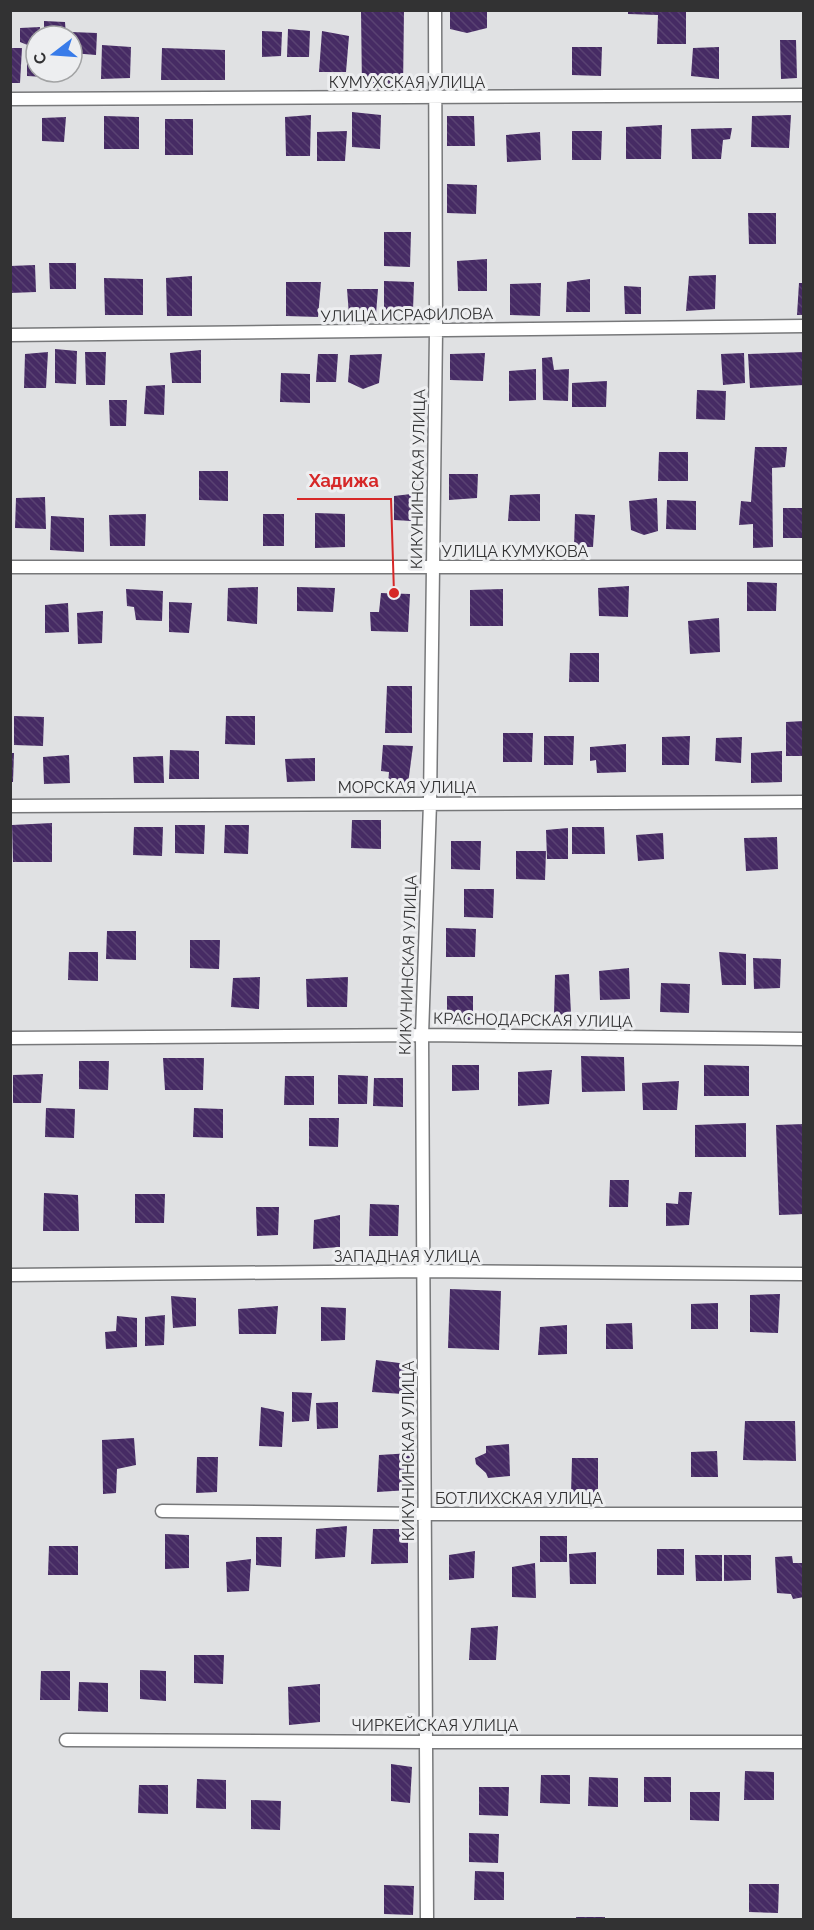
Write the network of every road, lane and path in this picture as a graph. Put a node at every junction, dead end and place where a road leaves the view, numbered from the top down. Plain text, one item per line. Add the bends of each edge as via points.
1 (435, 10) edge
2 (804, 95) edge
3 (436, 98) junction
4 (10, 99) edge
5 (804, 326) edge
6 (436, 331) junction
7 (10, 335) edge
8 (10, 567) edge
9 (804, 567) edge
10 (433, 568) junction
11 (804, 802) edge
12 (430, 803) junction
13 (10, 806) edge
14 (422, 1035) junction
15 (10, 1038) edge
16 (804, 1039) edge
17 (423, 1271) junction
18 (804, 1274) edge
19 (10, 1275) edge
20 (162, 1511) dead end
21 (804, 1514) edge
22 (425, 1515) junction
23 (66, 1740) dead end
24 (426, 1742) junction
25 (804, 1742) edge
26 (427, 1920) edge

1 - 3 street, КИКУНИНСКАЯ УЛИЦА
2 - 3 street, КУМУХСКАЯ УЛИЦА
3 - 4 street, КУМУХСКАЯ УЛИЦА
3 - 6 street, КИКУНИНСКАЯ УЛИЦА
5 - 6 street, УЛИЦА ИСРАФИЛОВА
6 - 7 street, УЛИЦА ИСРАФИЛОВА
6 - 10 street, КИКУНИНСКАЯ УЛИЦА
8 - 10 street, УЛИЦА КУМУКОВА
9 - 10 street, УЛИЦА КУМУКОВА
10 - 12 street, КИКУНИНСКАЯ УЛИЦА
11 - 12 street, МОРСКАЯ УЛИЦА
12 - 13 street, МОРСКАЯ УЛИЦА
12 - 14 street, КИКУНИНСКАЯ УЛИЦА
14 - 15 street, КРАСНОДАРСКАЯ УЛИЦА
14 - 16 street, КРАСНОДАРСКАЯ УЛИЦА
14 - 17 street, КИКУНИНСКАЯ УЛИЦА
17 - 18 street, ЗАПАДНАЯ УЛИЦА
17 - 19 street, ЗАПАДНАЯ УЛИЦА
17 - 22 street, КИКУНИНСКАЯ УЛИЦА
20 - 22 street, БОТЛИХСКАЯ УЛИЦА
21 - 22 street, БОТЛИХСКАЯ УЛИЦА
22 - 24 street, КИКУНИНСКАЯ УЛИЦА
23 - 24 street, ЧИРКЕЙСКАЯ УЛИЦА
24 - 25 street, ЧИРКЕЙСКАЯ УЛИЦА
24 - 26 street, КИКУНИНСКАЯ УЛИЦА

